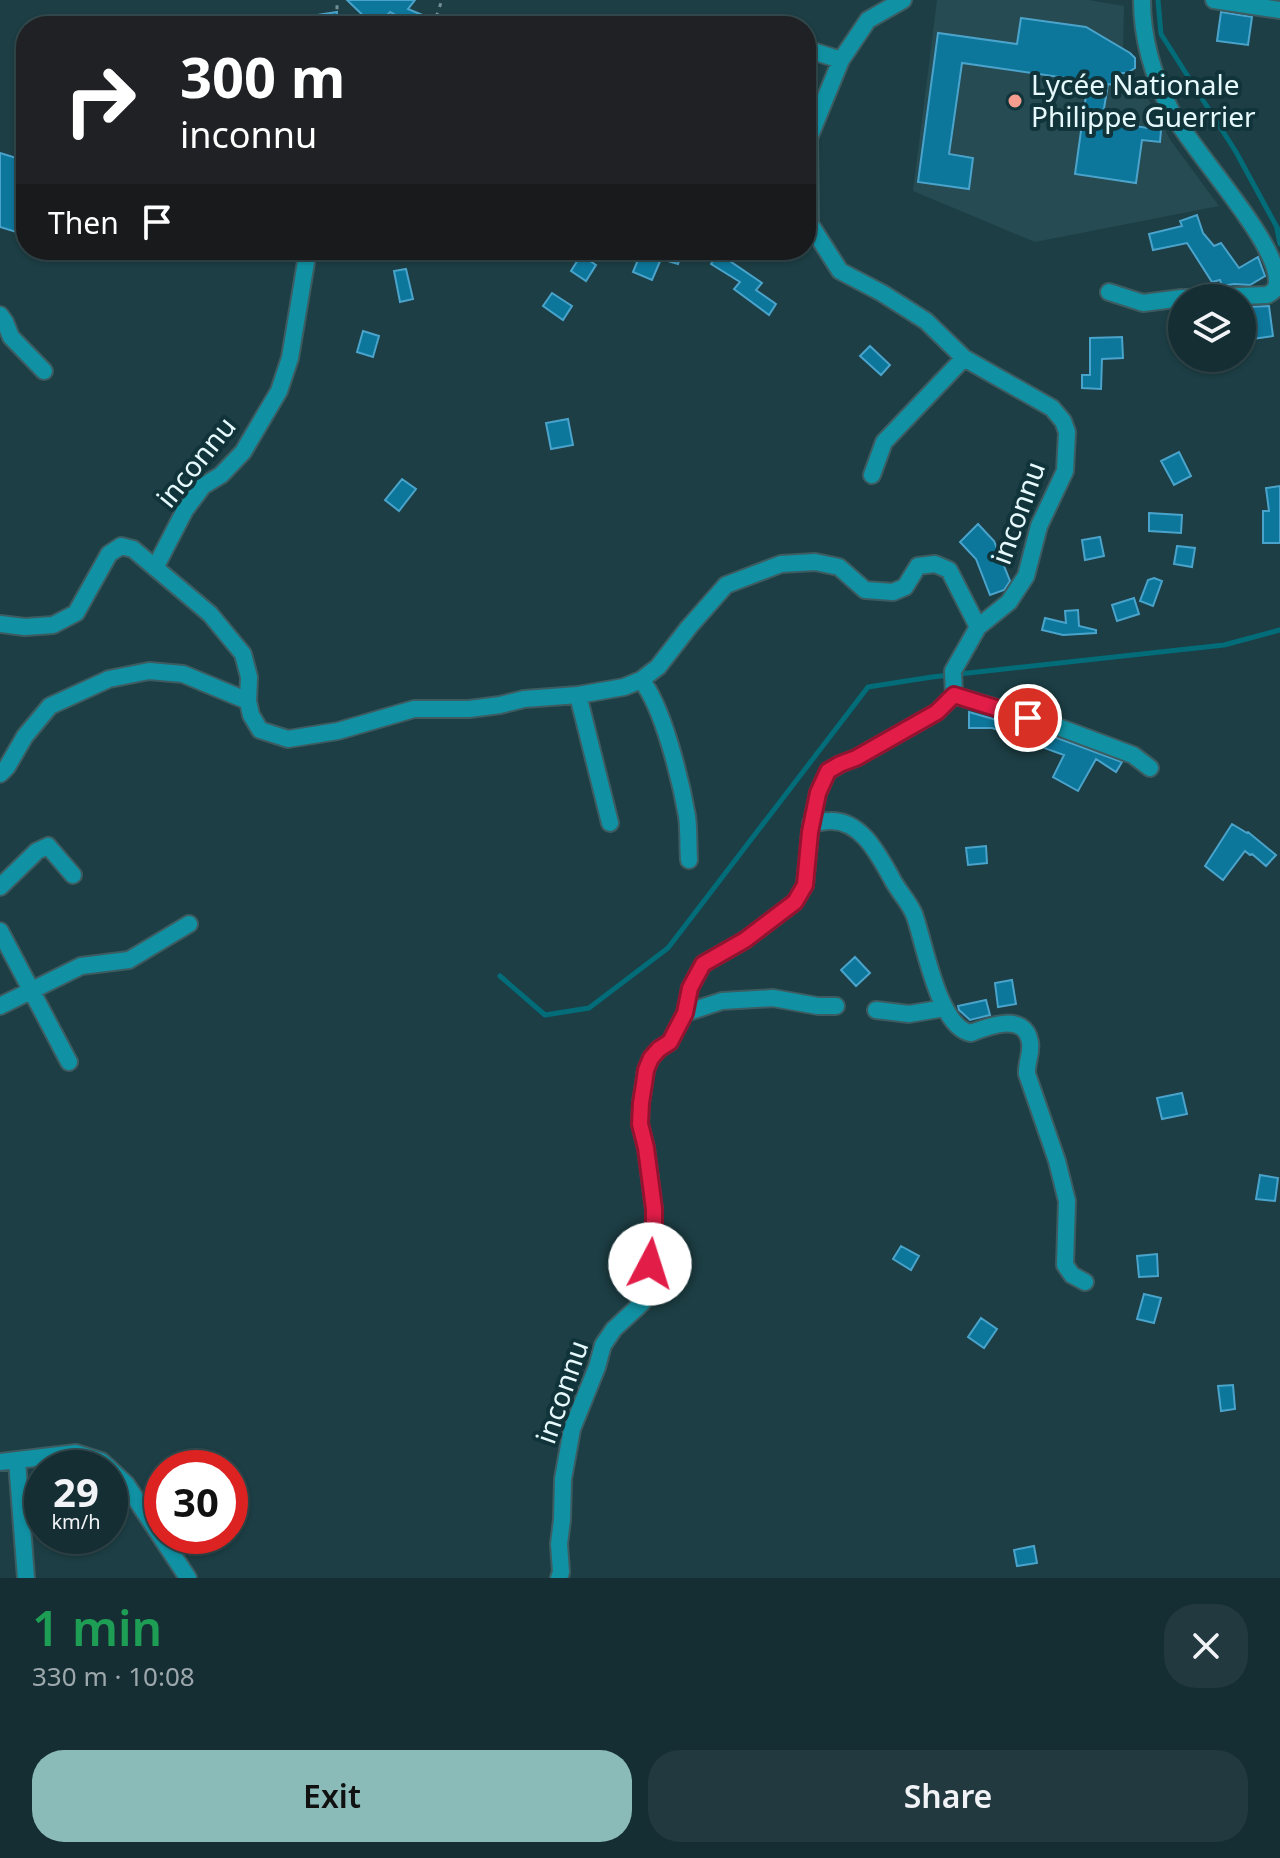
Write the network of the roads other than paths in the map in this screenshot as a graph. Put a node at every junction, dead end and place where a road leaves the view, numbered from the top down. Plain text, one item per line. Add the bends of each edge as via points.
1 (903, 0) edge
2 (1142, 0) edge
3 (1214, 0) edge
4 (1280, 10) edge
5 (816, 52) edge
6 (841, 60) junction
7 (816, 120) edge
8 (816, 233) edge
9 (306, 260) edge
10 (1109, 292) dead end
11 (1256, 295) edge
12 (1168, 300) edge
13 (0, 315) edge
14 (964, 358) junction
15 (44, 371) dead end
16 (872, 475) dead end
17 (155, 568) junction
18 (0, 624) edge
19 (978, 627) junction
20 (641, 680) junction
21 (954, 693) junction
22 (578, 695) junction
23 (248, 701) junction
24 (1150, 768) dead end
25 (0, 774) edge
26 (610, 823) dead end
27 (811, 823) junction
28 (689, 860) dead end
29 (73, 875) dead end
30 (0, 887) edge
31 (189, 924) dead end
32 (0, 931) edge
33 (32, 989) junction
34 (0, 1006) edge
35 (836, 1006) dead end
36 (945, 1008) junction
37 (876, 1010) dead end
38 (685, 1013) junction
39 (69, 1062) dead end
40 (1085, 1282) dead end
41 (8, 1462) edge
42 (128, 1487) edge
43 (26, 1578) edge
44 (188, 1578) edge
45 (559, 1578) edge

1 - 6 street, inconnu via 868,20
2 - 11 street via 1149,58 1173,114 1268,250 1276,270 1272,293
3 - 4 street
5 - 6 street
6 - 7 street, inconnu
8 - 14 street, inconnu via 840,271 926,321
9 - 17 street, inconnu via 290,358 279,391 243,452 203,486 185,510
10 - 12 street via 1143,303
13 - 15 street via 11,337
14 - 16 street via 884,442
14 - 19 street, inconnu via 1052,408 1067,432 1065,471 1039,526 1026,576 1009,602
17 - 18 street, inconnu via 133,549 121,546 109,554 76,613 53,625
17 - 23 street, inconnu via 210,614 243,654
19 - 20 street, inconnu via 949,570 935,564 918,566 905,587 893,592 865,590 839,567 781,564 726,585 658,667
19 - 21 street, inconnu via 953,671
20 - 22 street, inconnu
20 - 28 street via 672,750 687,819
21 - 24 street via 1133,755
21 - 27 street, inconnu via 937,712 828,771
22 - 23 street, inconnu via 469,709 414,709 288,739 260,730
22 - 26 street
23 - 25 street via 183,674 149,671 109,679 50,706
27 - 36 street via 848,824 881,857 915,917
27 - 38 street, inconnu via 805,885 795,902 703,964
29 - 30 street via 48,846
31 - 33 street via 129,960 81,966
32 - 33 street
33 - 34 street
33 - 39 street
35 - 38 street via 773,998 722,1001
36 - 37 street via 909,1014
36 - 40 street via 966,1033 1013,1023 1027,1034 1027,1074 1067,1201 1065,1265
38 - 45 street, inconnu via 646,1070 640,1124 654,1209 647,1285 642,1303 603,1345 572,1429 563,1479
41 - 43 street
42 - 44 street

